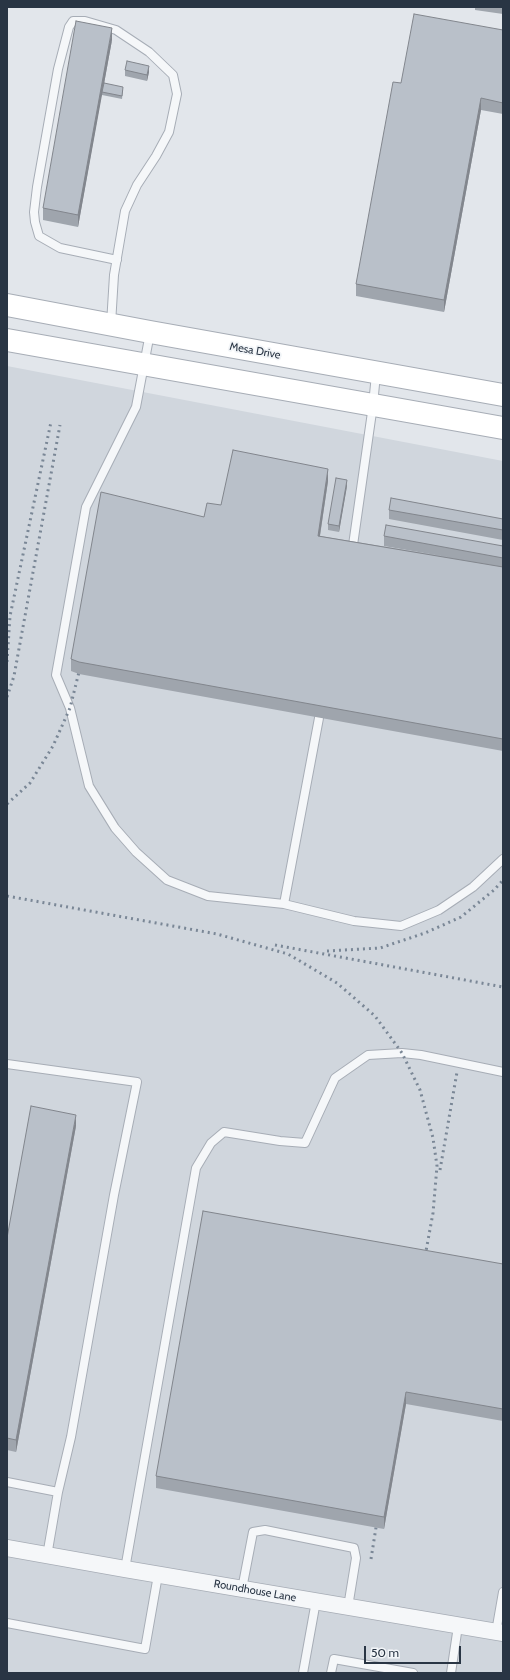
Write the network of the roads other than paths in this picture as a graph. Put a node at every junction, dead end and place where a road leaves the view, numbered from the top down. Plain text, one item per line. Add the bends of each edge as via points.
1 (117, 260) junction
2 (7, 305) edge
3 (111, 325) junction
4 (150, 332) junction
5 (7, 340) edge
6 (145, 364) junction
7 (376, 372) junction
8 (503, 395) edge
9 (373, 405) junction
10 (503, 428) edge
11 (352, 553) edge
12 (319, 718) edge
13 (503, 859) edge
14 (284, 904) junction
15 (7, 1064) edge
16 (503, 1072) edge
17 (7, 1482) edge
18 (58, 1492) junction
19 (7, 1548) edge
20 (47, 1556) junction
21 (125, 1569) junction
22 (158, 1575) junction
23 (242, 1589) junction
24 (503, 1592) edge
25 (316, 1601) junction
26 (348, 1607) junction
27 (7, 1623) edge
28 (458, 1626) junction
29 (499, 1633) edge
30 (303, 1673) edge
31 (331, 1673) edge
32 (413, 1673) edge
33 (451, 1673) edge

1 - 1 lane via 126,211 137,185 169,132 177,94 173,75 149,52 116,30 73,21 69,27 58,69 37,187 35,222 39,236 60,248
1 - 3 lane
2 - 3 main road, Mesa Drive
3 - 4 main road, Mesa Drive
4 - 6 lane
4 - 7 main road, Mesa Drive
5 - 6 main road
6 - 9 main road
6 - 14 lane via 136,407 86,506 56,675 70,708 89,786 115,828 136,852 167,880 208,896
7 - 8 main road, Mesa Drive
7 - 9 lane
9 - 10 main road
9 - 11 lane
12 - 14 lane
13 - 14 lane via 473,886 439,910 401,926 354,921
15 - 18 lane via 137,1082 71,1437
16 - 21 lane via 421,1055 368,1055 334,1078 305,1143 224,1132 211,1143 196,1168
17 - 18 lane
18 - 20 lane
19 - 20 street, Roundhouse Lane
20 - 21 street, Roundhouse Lane
21 - 22 street, Roundhouse Lane
22 - 23 street, Roundhouse Lane
22 - 27 lane via 145,1649
23 - 25 street, Roundhouse Lane
23 - 26 lane via 253,1532 266,1530 354,1548 356,1558
24 - 29 lane
25 - 26 street, Roundhouse Lane
25 - 30 lane
26 - 28 street, Roundhouse Lane
28 - 29 street, Roundhouse Lane
28 - 33 lane
31 - 32 lane via 334,1659

